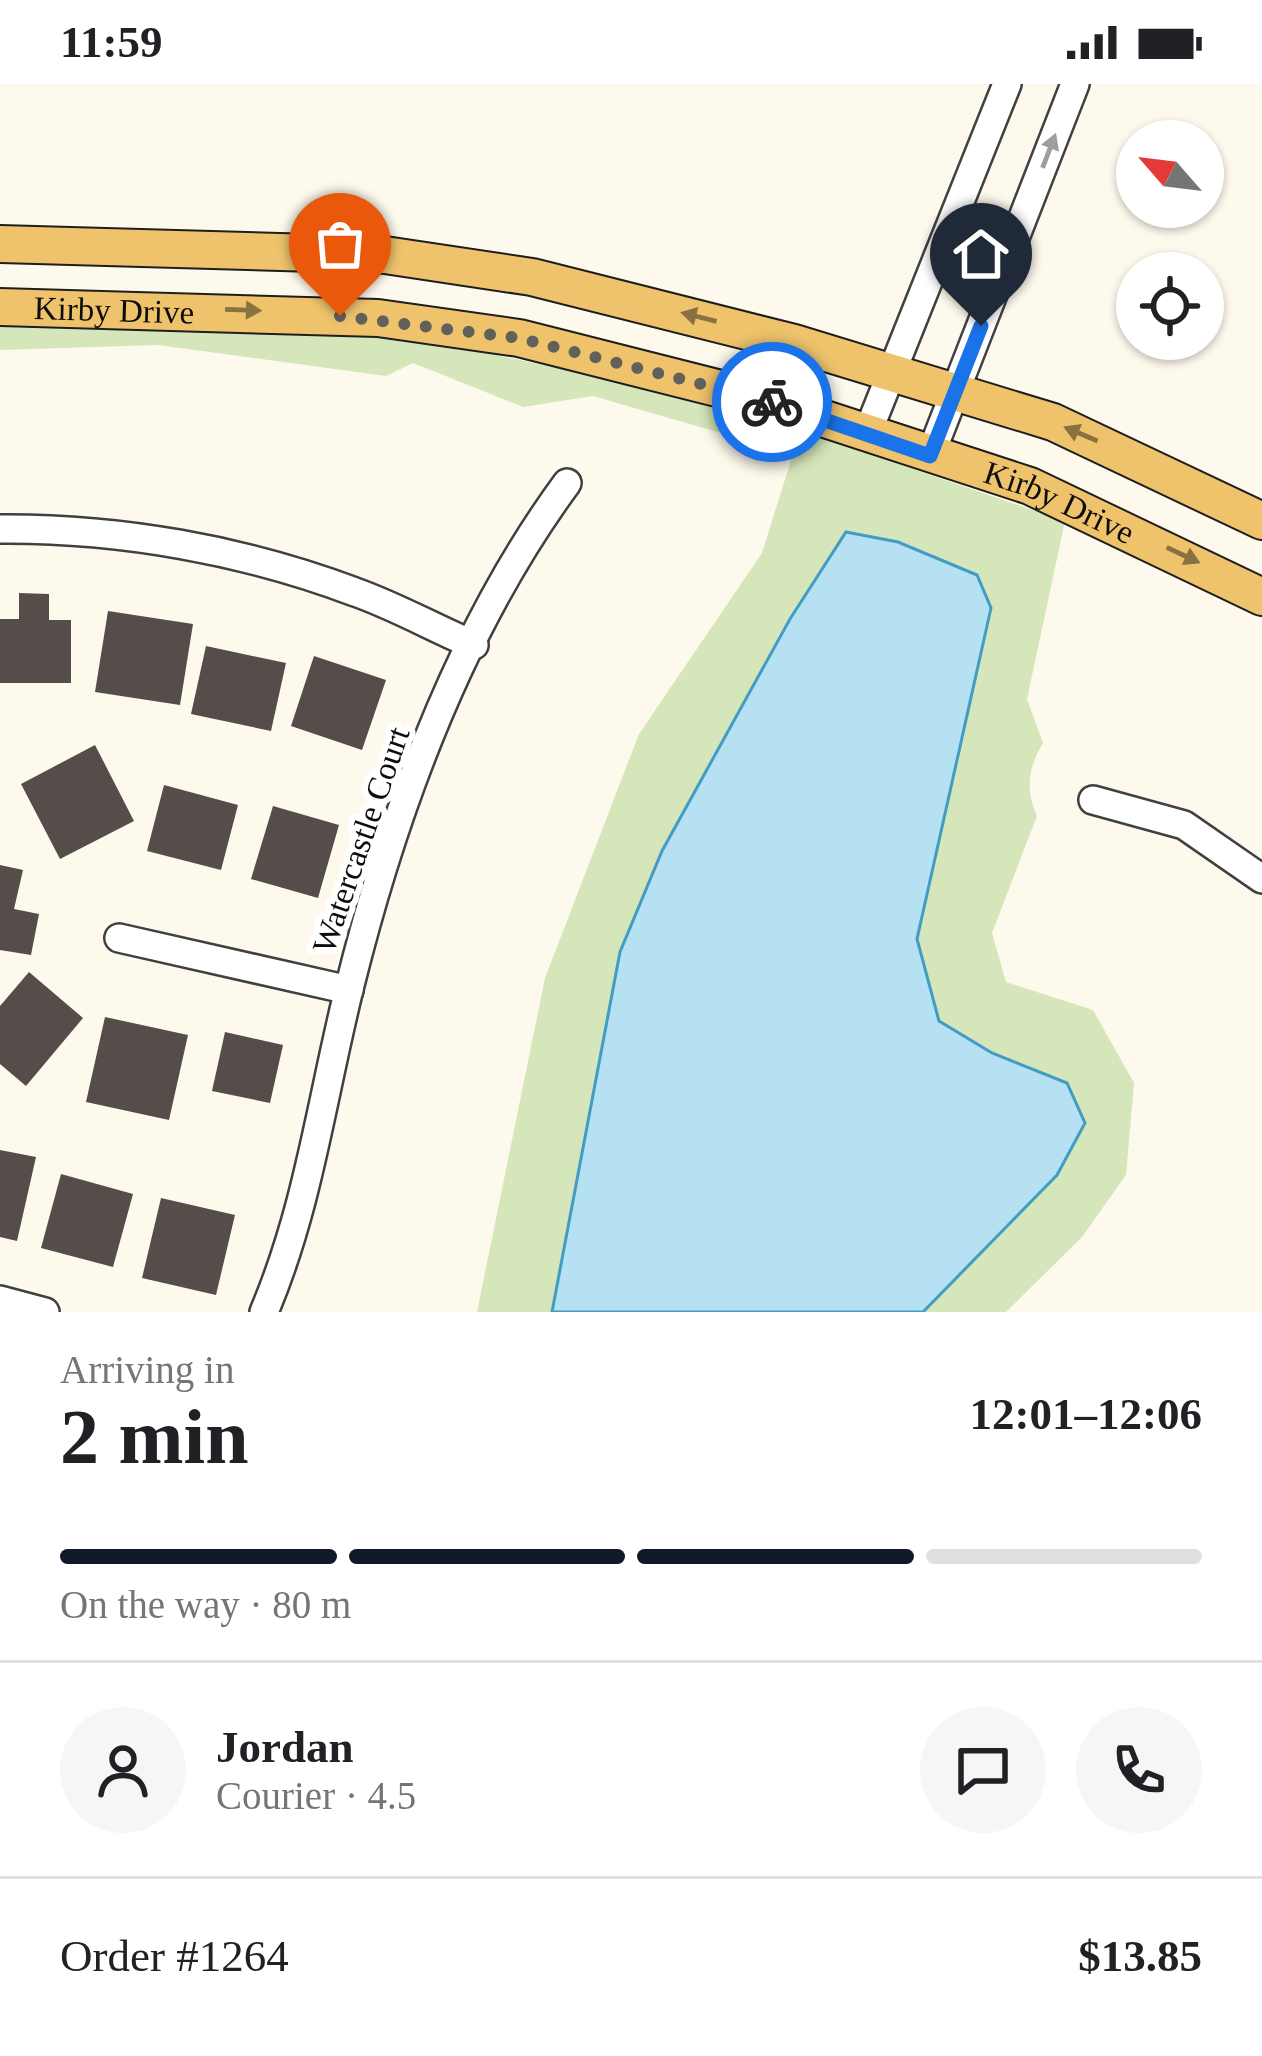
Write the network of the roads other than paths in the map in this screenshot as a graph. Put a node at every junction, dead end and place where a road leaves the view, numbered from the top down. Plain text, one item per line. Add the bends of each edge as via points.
1 (1007, 84) edge
2 (1075, 84) edge
3 (110, 243) junction
4 (0, 244) edge
5 (110, 306) junction
6 (0, 307) edge
7 (892, 372) junction
8 (955, 390) junction
9 (867, 434) junction
10 (930, 456) junction
11 (567, 483) dead end
12 (1262, 520) edge
13 (0, 529) edge
14 (1262, 597) edge
15 (474, 645) junction
16 (1093, 800) dead end
17 (1262, 879) edge
18 (119, 938) dead end
19 (349, 990) junction
20 (0, 1300) edge
21 (45, 1312) edge
22 (264, 1312) edge

1 - 7 street
8 -> 2 street
3 - 4 main road, Kirby Drive
3 - 5 main road
7 -> 3 main road, Kirby Drive via 532,277 385,255
5 - 6 main road, Kirby Drive
5 -> 9 main road, Kirby Drive via 378,318 519,338
7 - 8 main road, Kirby Drive
7 - 9 street
8 - 10 street
12 -> 8 main road, Kirby Drive via 1053,422
9 - 10 main road, Kirby Drive
10 -> 14 main road, Kirby Drive via 1030,486
11 - 15 street, Watercastle Court via 531,532
13 - 15 street via 117,536 281,568
15 - 19 street, Watercastle Court via 379,876
16 - 17 street via 1184,825
18 - 19 street
19 - 22 street, Watercastle Court via 304,1205
20 - 21 street

